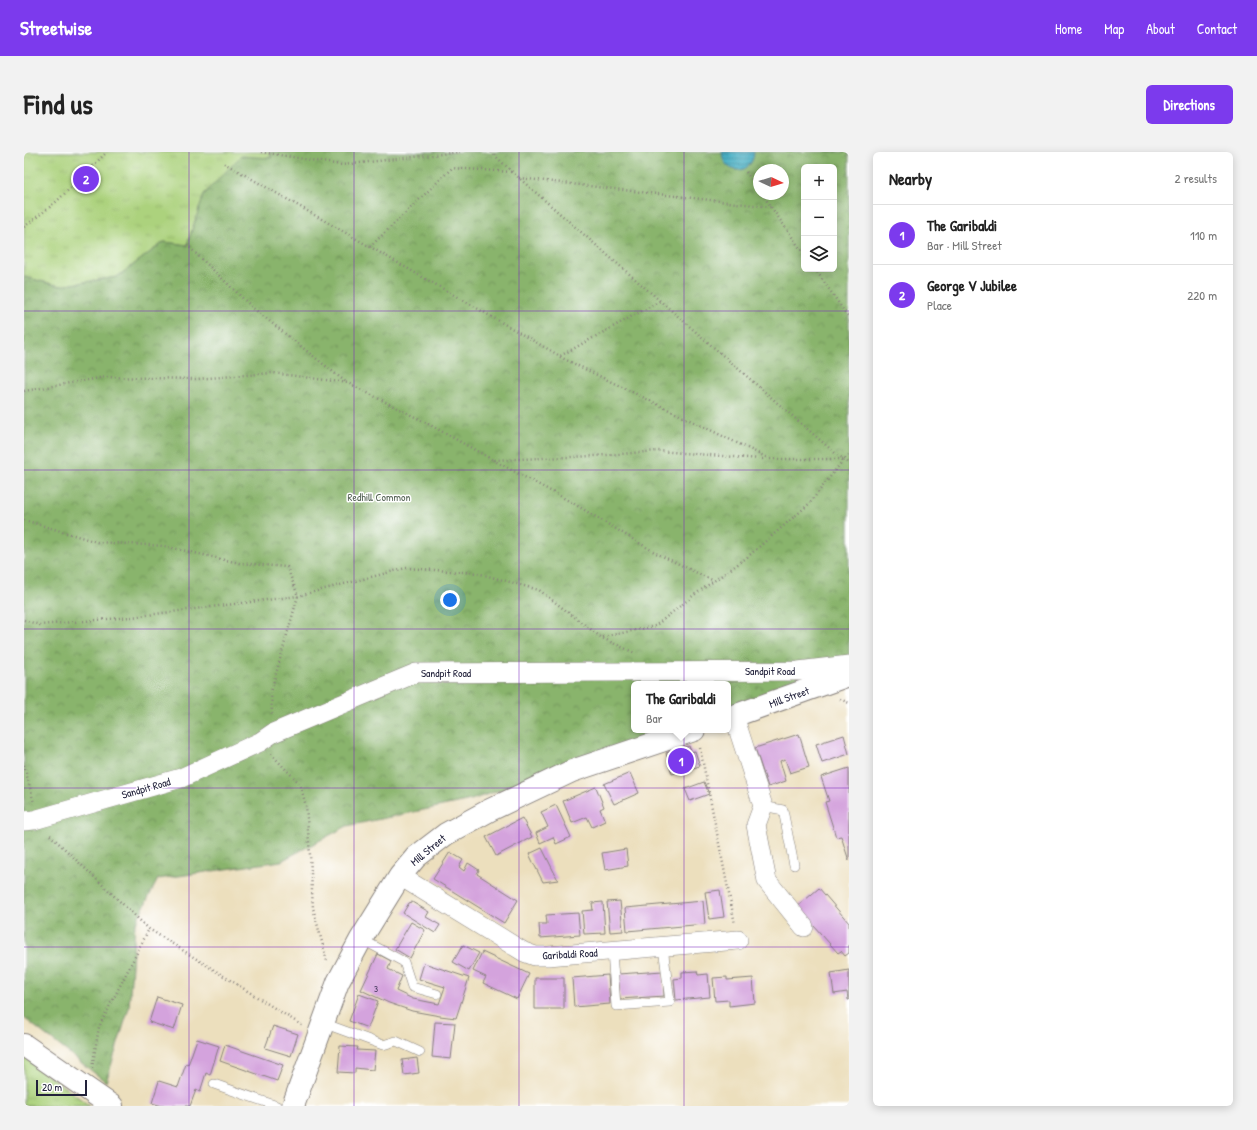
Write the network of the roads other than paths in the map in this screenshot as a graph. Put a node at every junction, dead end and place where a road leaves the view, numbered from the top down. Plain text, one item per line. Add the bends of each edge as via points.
1 (849, 665) edge
2 (849, 675) edge
3 (731, 717) edge
4 (697, 738) edge
5 (763, 806) junction
6 (29, 820) edge
7 (794, 865) dead end
8 (400, 876) junction
9 (804, 927) dead end
10 (361, 939) junction
11 (738, 940) road end
12 (663, 947) junction
13 (612, 952) junction
14 (437, 994) dead end
15 (321, 1029) junction
16 (24, 1045) edge
17 (420, 1052) dead end
18 (214, 1084) dead end
19 (112, 1106) edge
20 (277, 1106) edge
21 (293, 1106) edge

1 - 6 street, Sandpit Road via 798,671 416,673 181,778
2 - 3 street, Mill Street
3 - 5 street
4 - 8 street, Mill Street via 572,771 446,834 416,857
5 - 7 lane via 783,810
5 - 9 street via 756,825 767,881
8 - 10 street, Mill Street
8 - 13 street, Garibaldi Road via 524,952 535,956
10 - 14 lane via 404,962 412,987
10 - 15 street, Mill Street via 338,982
11 - 12 street, Garibaldi Road
12 - 13 street, Garibaldi Road
12 - 13 lane via 670,1002 616,1006
15 - 17 lane via 383,1045 396,1041
15 - 21 street, Mill Street
16 - 19 street
18 - 20 lane

